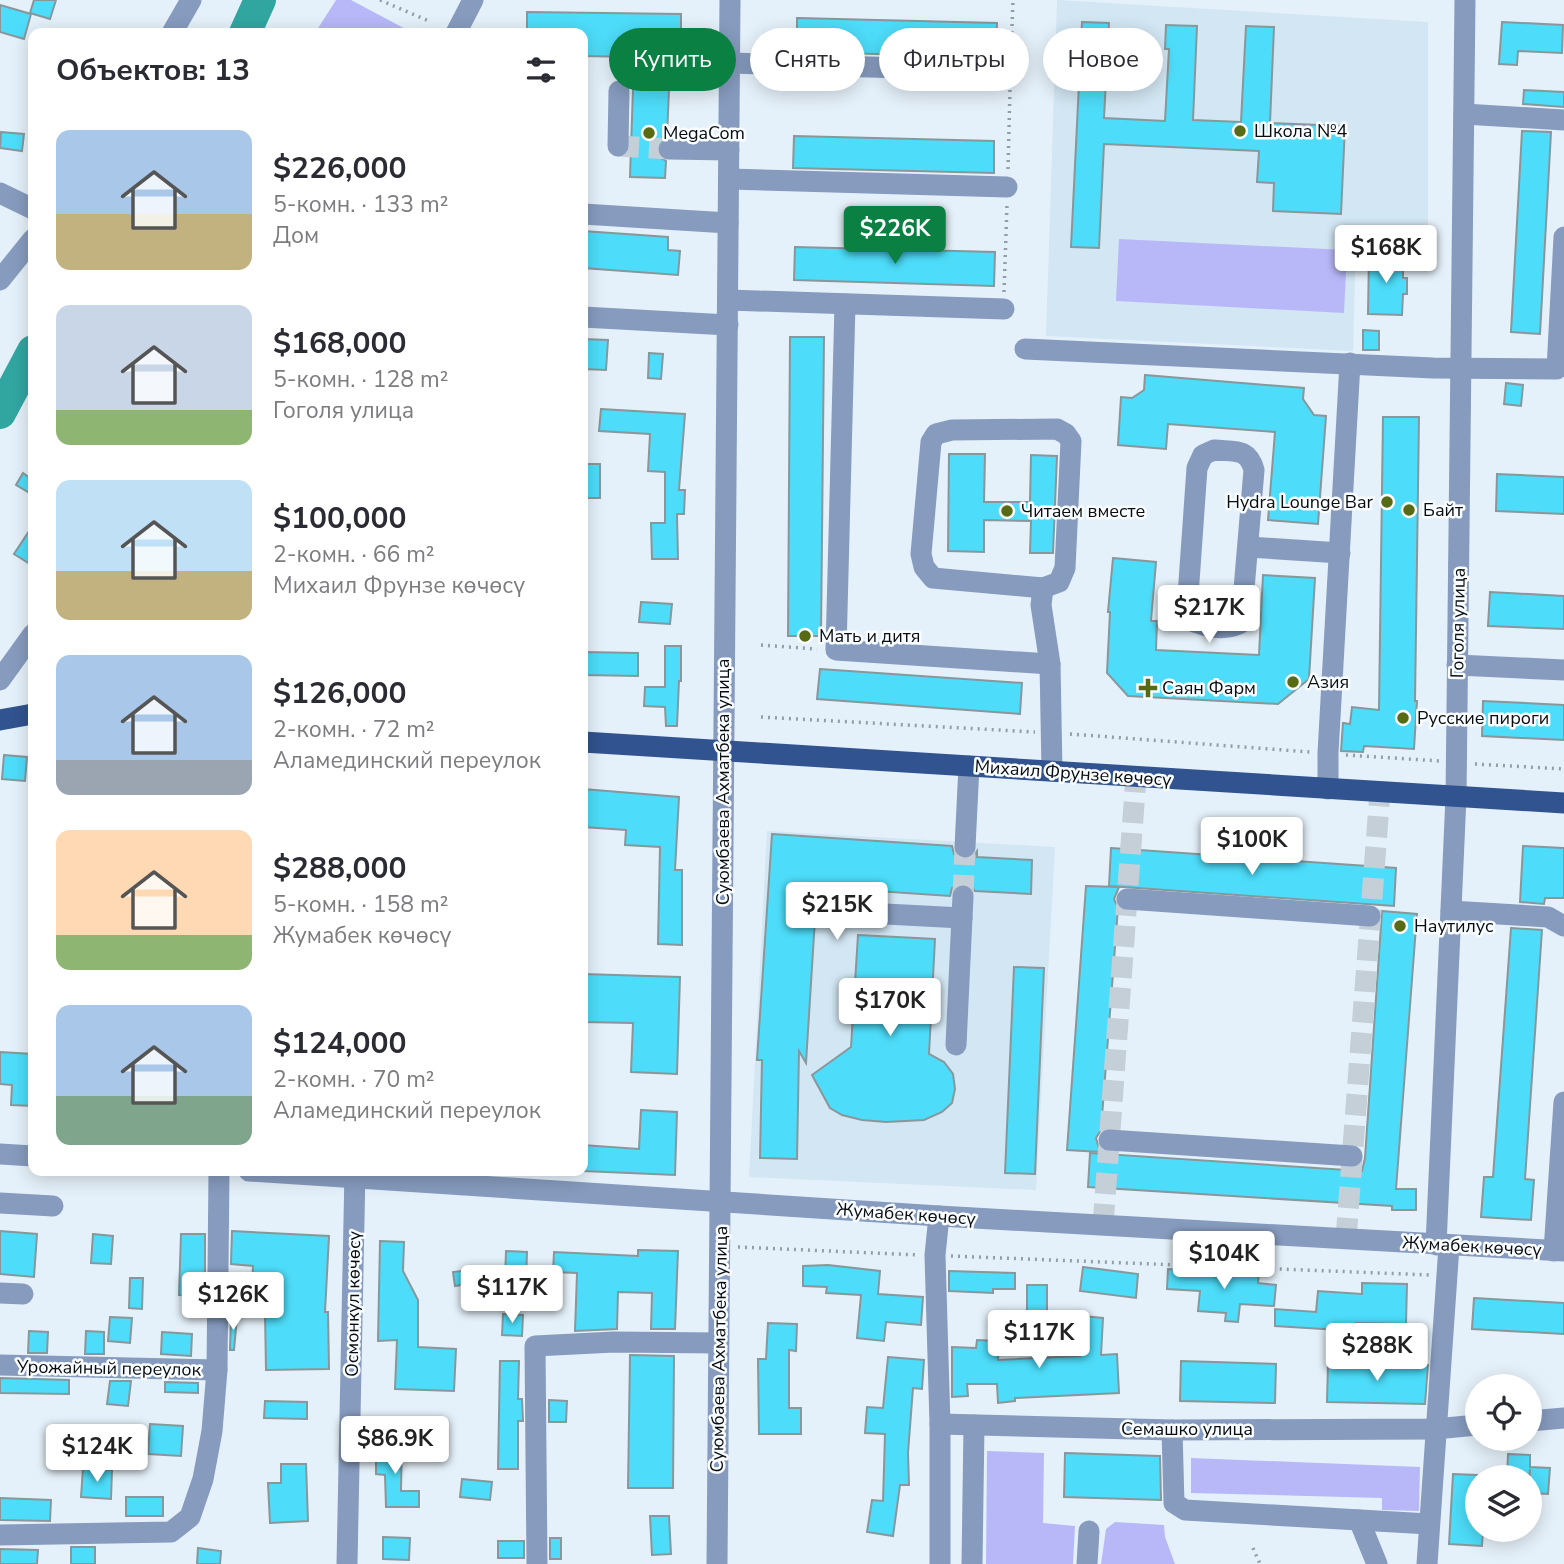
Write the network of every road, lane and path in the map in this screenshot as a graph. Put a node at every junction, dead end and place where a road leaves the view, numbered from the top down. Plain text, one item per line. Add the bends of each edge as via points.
1 (191, 0) edge
2 (380, 0) edge
3 (473, 0) edge
4 (730, 0) edge
5 (1465, 0) edge
6 (431, 22) dead end
7 (175, 28) edge
8 (459, 28) edge
9 (730, 28) edge
10 (736, 63) edge
11 (879, 67) edge
12 (619, 91) dead end
13 (730, 91) edge
14 (1464, 114) junction
15 (1564, 120) edge
16 (618, 146) dead end
17 (670, 149) tunnel mouth
18 (729, 150) junction
19 (729, 179) junction
20 (1007, 187) dead end
21 (0, 193) edge
22 (28, 207) edge
23 (588, 214) edge
24 (729, 223) junction
25 (1564, 237) edge
26 (28, 245) edge
27 (0, 280) edge
28 (728, 300) junction
29 (845, 304) junction
30 (1004, 309) dead end
31 (588, 317) edge
32 (727, 325) junction
33 (1026, 349) dead end
34 (1350, 363) junction
35 (1461, 369) junction
36 (1560, 371) edge
37 (1249, 547) junction
38 (1340, 553) junction
39 (1043, 588) junction
40 (28, 641) edge
41 (761, 645) dead end
42 (836, 650) junction
43 (1050, 664) junction
44 (1457, 665) junction
45 (1564, 670) edge
46 (0, 680) edge
47 (28, 715) edge
48 (761, 717) dead end
49 (0, 720) edge
50 (1053, 733) junction
51 (588, 742) edge
52 (724, 751) junction
53 (1328, 753) junction
54 (1456, 763) junction
55 (970, 766) junction
56 (1564, 769) edge
57 (1052, 771) junction
58 (1328, 789) junction
59 (1456, 797) junction
60 (1564, 803) edge
61 (965, 847) tunnel mouth
62 (963, 897) tunnel mouth
63 (1127, 899) dead end
64 (1451, 911) junction
65 (847, 912) dead end
66 (1370, 916) dead end
67 (962, 918) junction
68 (1564, 926) edge
69 (956, 1045) dead end
70 (1564, 1102) edge
71 (1109, 1140) dead end
72 (0, 1154) edge
73 (28, 1156) edge
74 (1352, 1156) dead end
75 (219, 1176) edge
76 (355, 1176) edge
77 (381, 1176) edge
78 (720, 1202) junction
79 (0, 1203) edge
80 (52, 1206) dead end
81 (939, 1216) junction
82 (1443, 1246) junction
83 (734, 1247) dead end
84 (1559, 1251) edge
85 (928, 1255) dead end
86 (950, 1256) dead end
87 (1435, 1275) dead end
88 (0, 1293) edge
89 (23, 1294) dead end
90 (718, 1343) junction
91 (0, 1365) edge
92 (217, 1370) junction
93 (1564, 1418) edge
94 (1542, 1420) edge
95 (940, 1424) junction
96 (974, 1425) junction
97 (1465, 1426) edge
98 (1435, 1429) junction
99 (1172, 1430) junction
100 (1359, 1520) junction
101 (1429, 1524) junction
102 (1089, 1531) dead end
103 (0, 1535) edge
104 (1254, 1548) dead end
105 (347, 1564) edge
106 (537, 1564) edge
107 (716, 1564) edge
108 (940, 1564) edge
109 (972, 1564) edge
110 (1087, 1564) edge
111 (1260, 1564) edge
112 (1377, 1564) edge
113 (1427, 1564) edge

1 - 7 street
2 - 6 path
3 - 8 street
4 - 9 street, Суюмбаева Ахматбека улица
5 - 14 street, Гоголя улица
10 - 11 street
12 - 16 street
13 - 18 street, Суюмбаева Ахматбека улица
14 - 15 street
14 - 35 street, Гоголя улица
17 - 18 street
18 - 19 street, Суюмбаева Ахматбека улица
19 - 20 street
19 - 24 street, Суюмбаева Ахматбека улица
21 - 22 street
23 - 24 street
24 - 28 street, Суюмбаева Ахматбека улица
25 - 36 street
26 - 27 street
28 - 29 street
28 - 32 street, Суюмбаева Ахматбека улица
29 - 30 street
29 - 42 street
31 - 32 street
32 - 52 street, Суюмбаева Ахматбека улица
33 - 34 street
34 - 35 street
34 - 38 street
35 - 36 street
35 - 44 street, Гоголя улица
37 - 37 street via 1239,624 1228,628 1192,621 1187,610 1197,468 1203,455 1214,450 1243,452 1251,458
37 - 38 street
38 - 53 street
39 - 39 street via 933,578 924,567 921,554 931,442 936,434 1057,429 1071,441 1065,568 1059,582
39 - 43 street via 1041,605
40 - 46 street
41 - 42 path
42 - 43 street
43 - 50 street
44 - 45 street
44 - 54 street, Гоголя улица
47 - 49 main road
48 - 50 path
50 - 53 path
50 - 57 street
51 - 52 main road, Михаил Фрунзе көчөсү
52 - 55 main road, Михаил Фрунзе көчөсү
52 - 78 street, Суюмбаева Ахматбека улица
53 - 54 path
53 - 58 street
54 - 56 path
54 - 59 street, Гоголя улица
55 - 57 main road, Михаил Фрунзе көчөсү
55 - 61 street
57 - 58 main road, Михаил Фрунзе көчөсү
58 - 59 main road, Михаил Фрунзе көчөсү
59 - 60 main road, Михаил Фрунзе көчөсү
59 - 64 street, Гоголя улица
62 - 67 street
63 - 66 street
64 - 68 street via 1548,917
64 - 82 street, Гоголя улица
65 - 67 street
67 - 69 street
70 - 84 street
71 - 74 street
72 - 73 street
75 - 92 street
76 - 105 street, Осмонкул көчөсү
77 - 78 street, Жумабек көчөсү
78 - 81 street, Жумабек көчөсү
78 - 90 street, Суюмбаева Ахматбека улица
79 - 80 street
81 - 82 street, Жумабек көчөсү
81 - 95 street via 935,1255
82 - 84 street, Жумабек көчөсү
82 - 98 street, Гоголя улица
83 - 85 path
86 - 87 path
88 - 89 street
90 - 106 street via 535,1346
90 - 107 street, Суюмбаева Ахматбека улица
91 - 92 street, Урожайный переулок
92 - 103 street via 203,1479 190,1517 171,1532
93 - 94 street
95 - 96 street, Семашко улица
95 - 108 street
96 - 99 street, Семашко улица
96 - 109 street
97 - 98 street, Семашко улица
98 - 99 street, Семашко улица
98 - 101 street, Гоголя улица
99 - 100 street via 1174,1503 1185,1510
100 - 101 street
100 - 112 street
101 - 113 street, Гоголя улица
102 - 110 street
104 - 111 path

